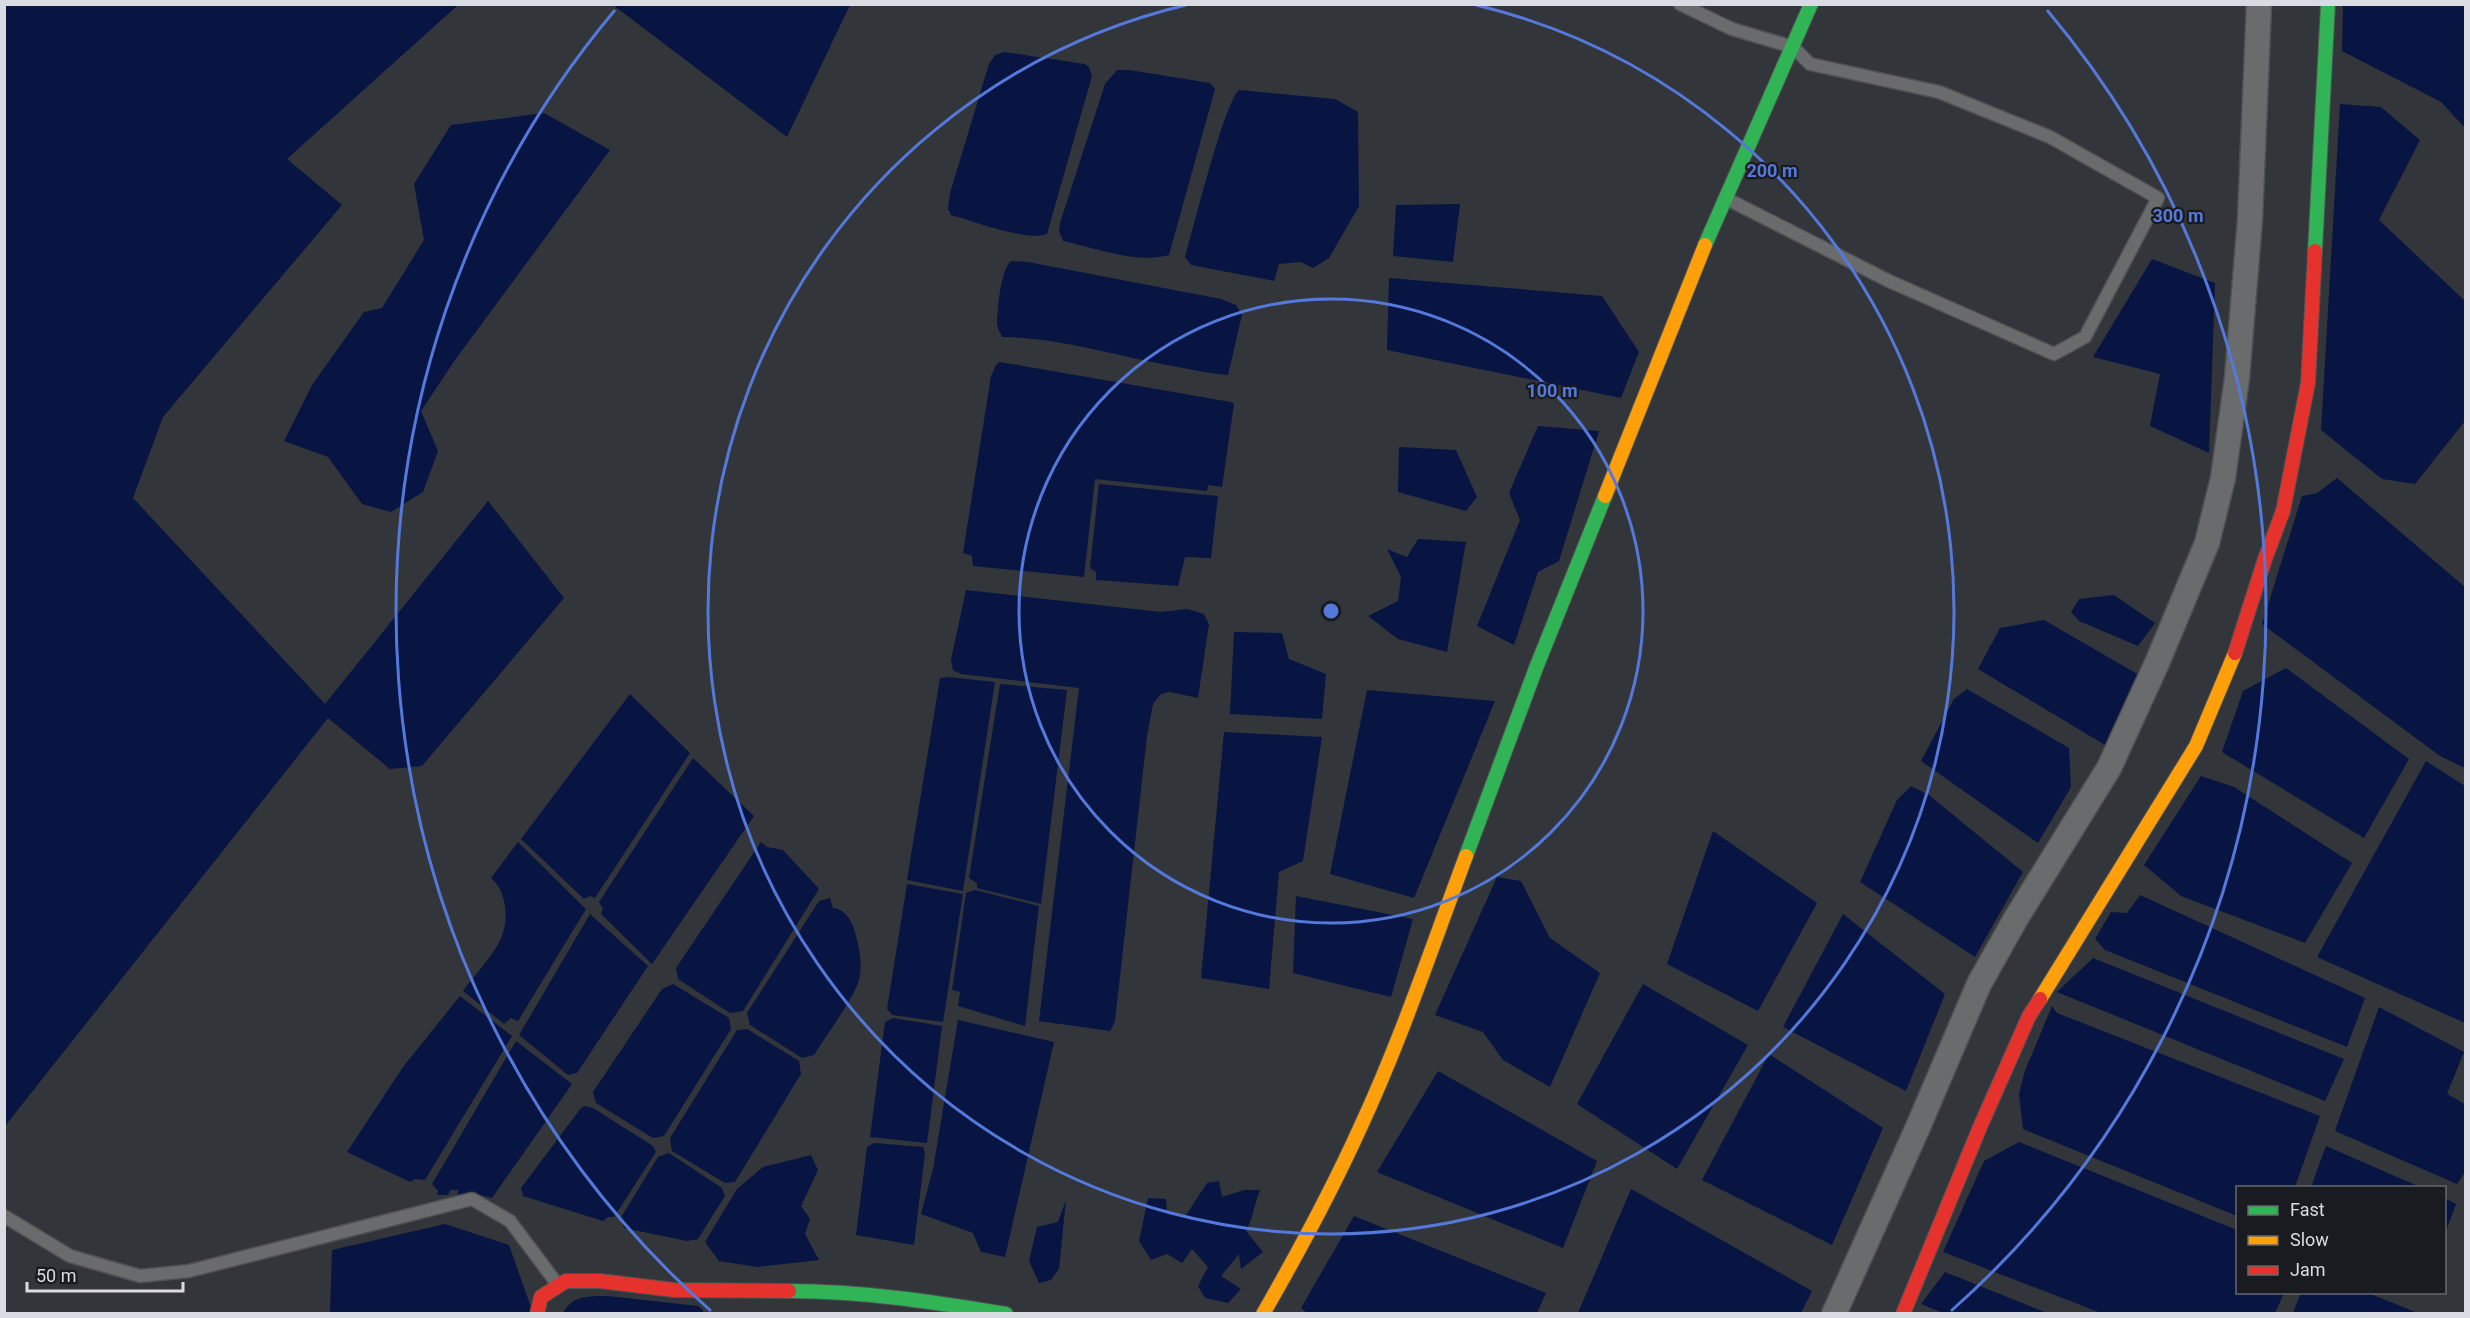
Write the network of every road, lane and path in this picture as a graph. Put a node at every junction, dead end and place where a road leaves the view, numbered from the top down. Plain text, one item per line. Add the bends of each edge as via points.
1 (1680, 4) edge
2 (1811, 4) edge
3 (2259, 4) edge
4 (2328, 4) edge
5 (1793, 47) junction
6 (1724, 198) junction
7 (4, 1216) edge
8 (558, 1286) junction
9 (537, 1314) edge
10 (1006, 1314) edge
11 (1263, 1314) edge
12 (1834, 1314) edge
13 (1903, 1314) edge

1 - 5 lane via 1732,29
2 - 5 street
3 - 12 street via 2250,219 2237,378 2223,478 2207,543 2109,768 2014,920 1979,984
4 - 13 street via 2308,383 2283,512 2236,651 2196,746 2029,1016
5 - 6 street
5 - 6 lane via 1810,64 1940,92 2050,137 2158,198 2085,337 2054,354 1889,281
6 - 11 street via 1536,668 1361,1126 1305,1242
7 - 8 lane via 70,1256 140,1276 189,1270 472,1199 510,1221
8 - 9 street via 541,1297
8 - 10 street via 566,1281 600,1281 674,1290 834,1291

